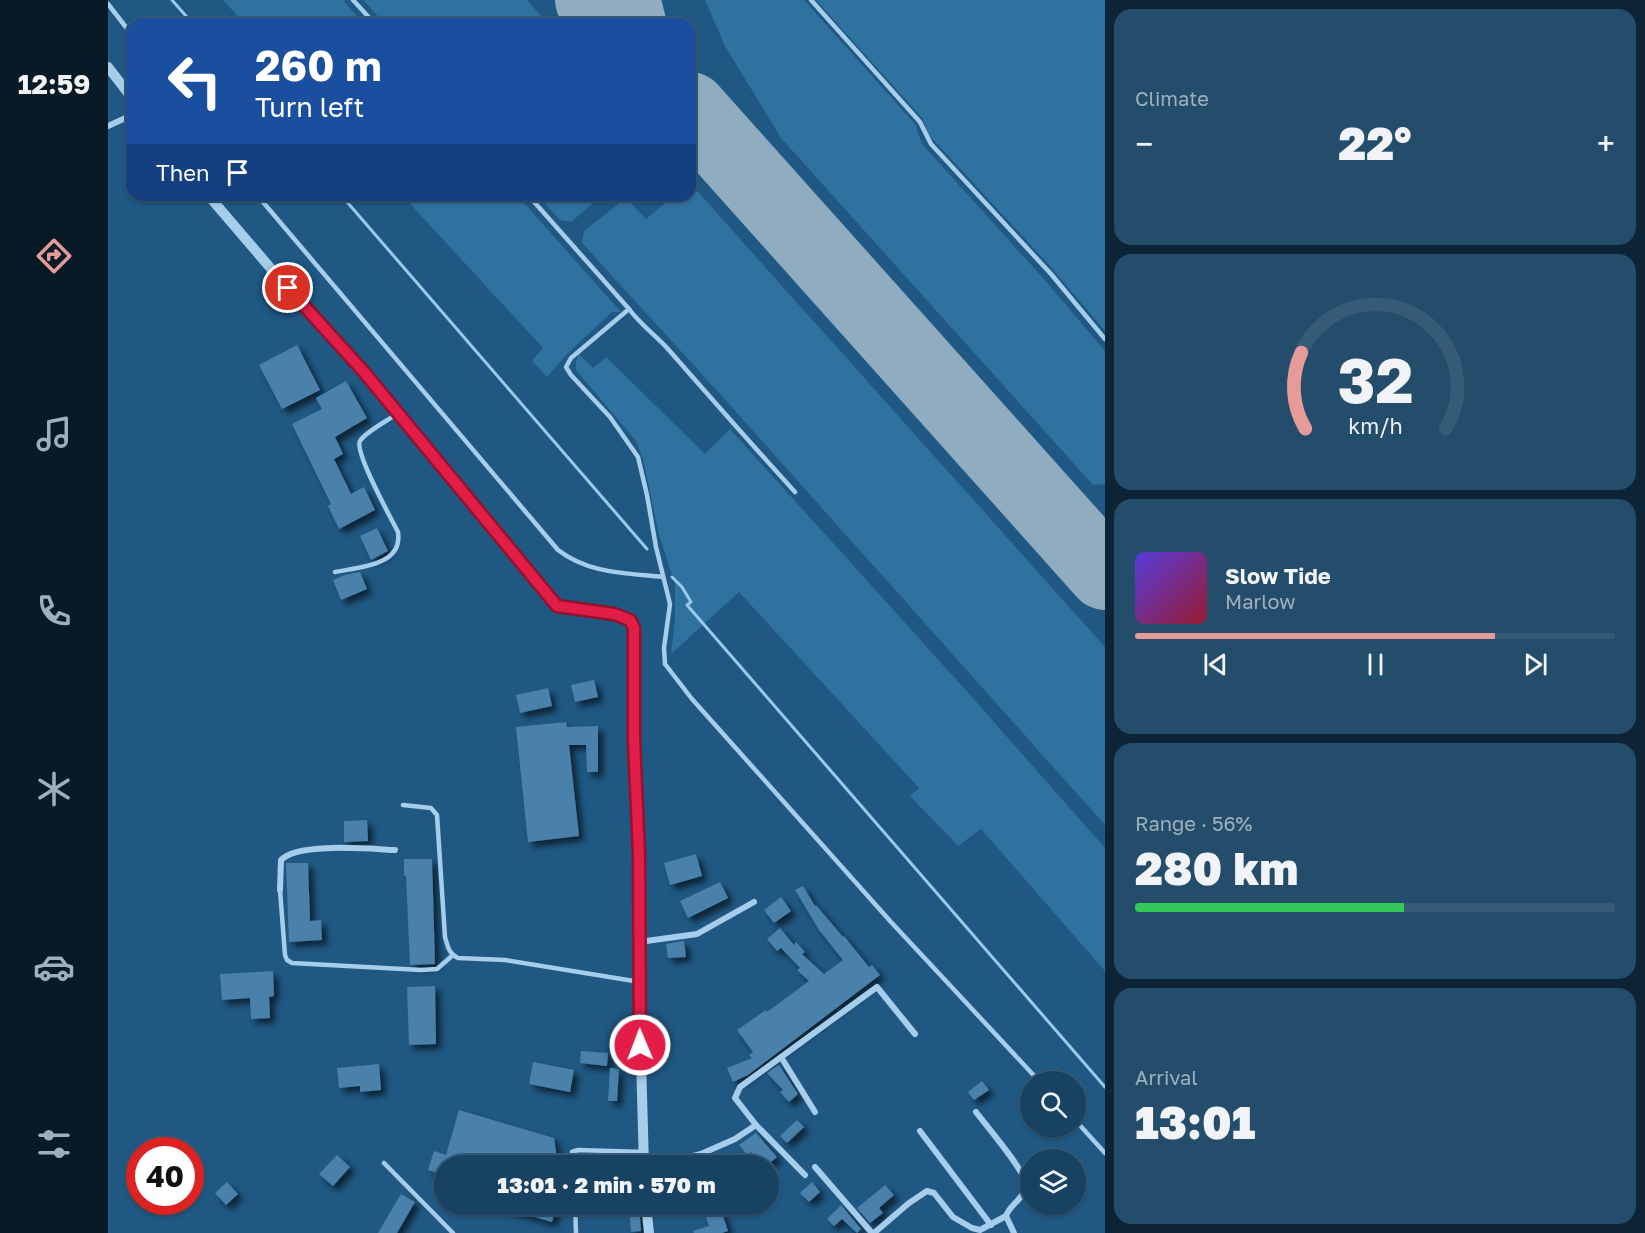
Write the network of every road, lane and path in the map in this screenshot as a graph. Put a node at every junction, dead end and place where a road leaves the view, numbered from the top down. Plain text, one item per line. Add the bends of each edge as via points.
1 (353, 0) edge
2 (811, 0) edge
3 (108, 4) edge
4 (370, 18) edge
5 (126, 27) edge
6 (108, 67) edge
7 (126, 90) edge
8 (126, 118) edge
9 (108, 126) edge
10 (213, 201) edge
11 (262, 201) edge
12 (533, 201) edge
13 (629, 309) junction
14 (1105, 339) edge
15 (398, 413) junction
16 (795, 492) dead end
17 (335, 572) dead end
18 (663, 577) junction
19 (403, 805) dead end
20 (395, 850) dead end
21 (280, 890) joint
22 (754, 902) dead end
23 (639, 942) junction
24 (453, 955) junction
25 (640, 982) junction
26 (915, 1034) dead end
27 (781, 1057) junction
28 (1030, 1071) edge
29 (815, 1112) dead end
30 (976, 1112) dead end
31 (756, 1125) junction
32 (920, 1131) dead end
33 (1086, 1132) edge
34 (644, 1152) joint
35 (1105, 1153) edge
36 (572, 1155) edge
37 (697, 1155) edge
38 (384, 1163) dead end
39 (815, 1167) dead end
40 (805, 1175) dead end
41 (575, 1215) edge
42 (647, 1215) edge
43 (1006, 1216) junction
44 (991, 1225) junction
45 (453, 1233) edge
46 (576, 1233) edge
47 (648, 1233) edge
48 (872, 1233) edge
49 (1014, 1233) edge

1 - 4 lane
2 - 14 lane via 920,122 931,144
3 - 5 lane
6 - 7 street
8 - 9 street
10 - 15 street
11 - 18 lane via 558,550 589,568
12 - 13 lane
13 - 16 lane
13 - 18 lane via 571,358 566,367 610,417 638,457
15 - 17 lane via 367,434 358,447 398,532 397,549 379,563
15 - 23 street via 557,606 614,614 630,620 634,628
18 - 28 lane via 670,604 664,648 670,672 891,922
19 - 24 lane via 431,808 437,815 445,937
20 - 21 street via 322,849 286,854 281,860
21 - 24 lane via 285,955 292,963 421,970 437,969
22 - 23 street via 697,934
23 - 25 street
24 - 25 lane
25 - 34 street
26 - 27 street via 877,987
27 - 29 street
27 - 31 street via 740,1087 735,1098
30 - 43 street via 1025,1179 1023,1193
31 - 37 street
31 - 40 street
32 - 44 street
33 - 35 lane
34 - 36 lane via 578,1150
38 - 45 lane
39 - 48 street
41 - 46 lane
42 - 47 street
43 - 44 street
43 - 49 street
44 - 48 street via 980,1230 972,1228 927,1191

